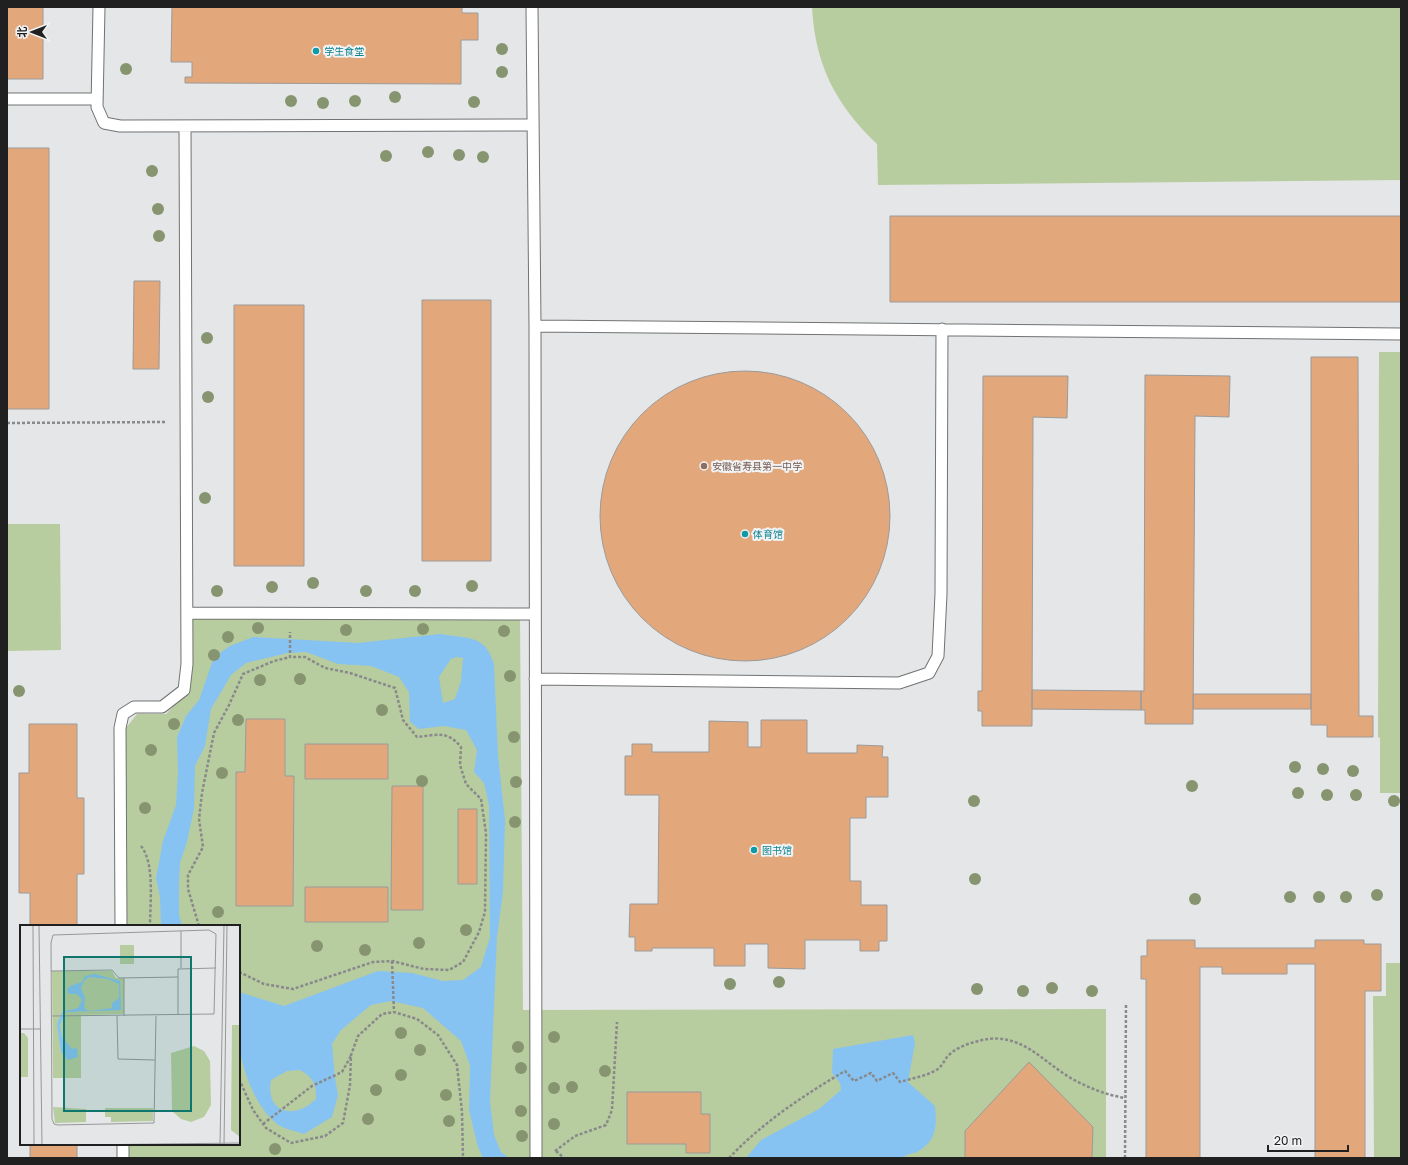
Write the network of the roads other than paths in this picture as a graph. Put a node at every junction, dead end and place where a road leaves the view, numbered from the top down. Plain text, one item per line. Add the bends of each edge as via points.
1 (99, 7) edge
2 (532, 7) edge
3 (7, 99) edge
4 (97, 99) junction
5 (533, 125) junction
6 (185, 126) junction
7 (535, 326) junction
8 (942, 329) junction
9 (1401, 334) edge
10 (187, 613) junction
11 (535, 614) junction
12 (535, 678) junction
13 (121, 925) edge
14 (123, 1145) edge
15 (123, 1158) edge
16 (536, 1158) edge

1 - 4 lane
2 - 5 lane
3 - 4 lane
4 - 6 lane via 97,107 104,123 120,126
5 - 6 lane
5 - 7 lane
6 - 10 lane
7 - 8 lane
7 - 11 lane
8 - 9 lane
8 - 12 lane via 941,594 938,656 929,673 899,683
10 - 11 lane
10 - 13 lane via 184,690 162,707 134,707 123,714 120,728
11 - 12 lane
12 - 16 lane
14 - 15 lane

